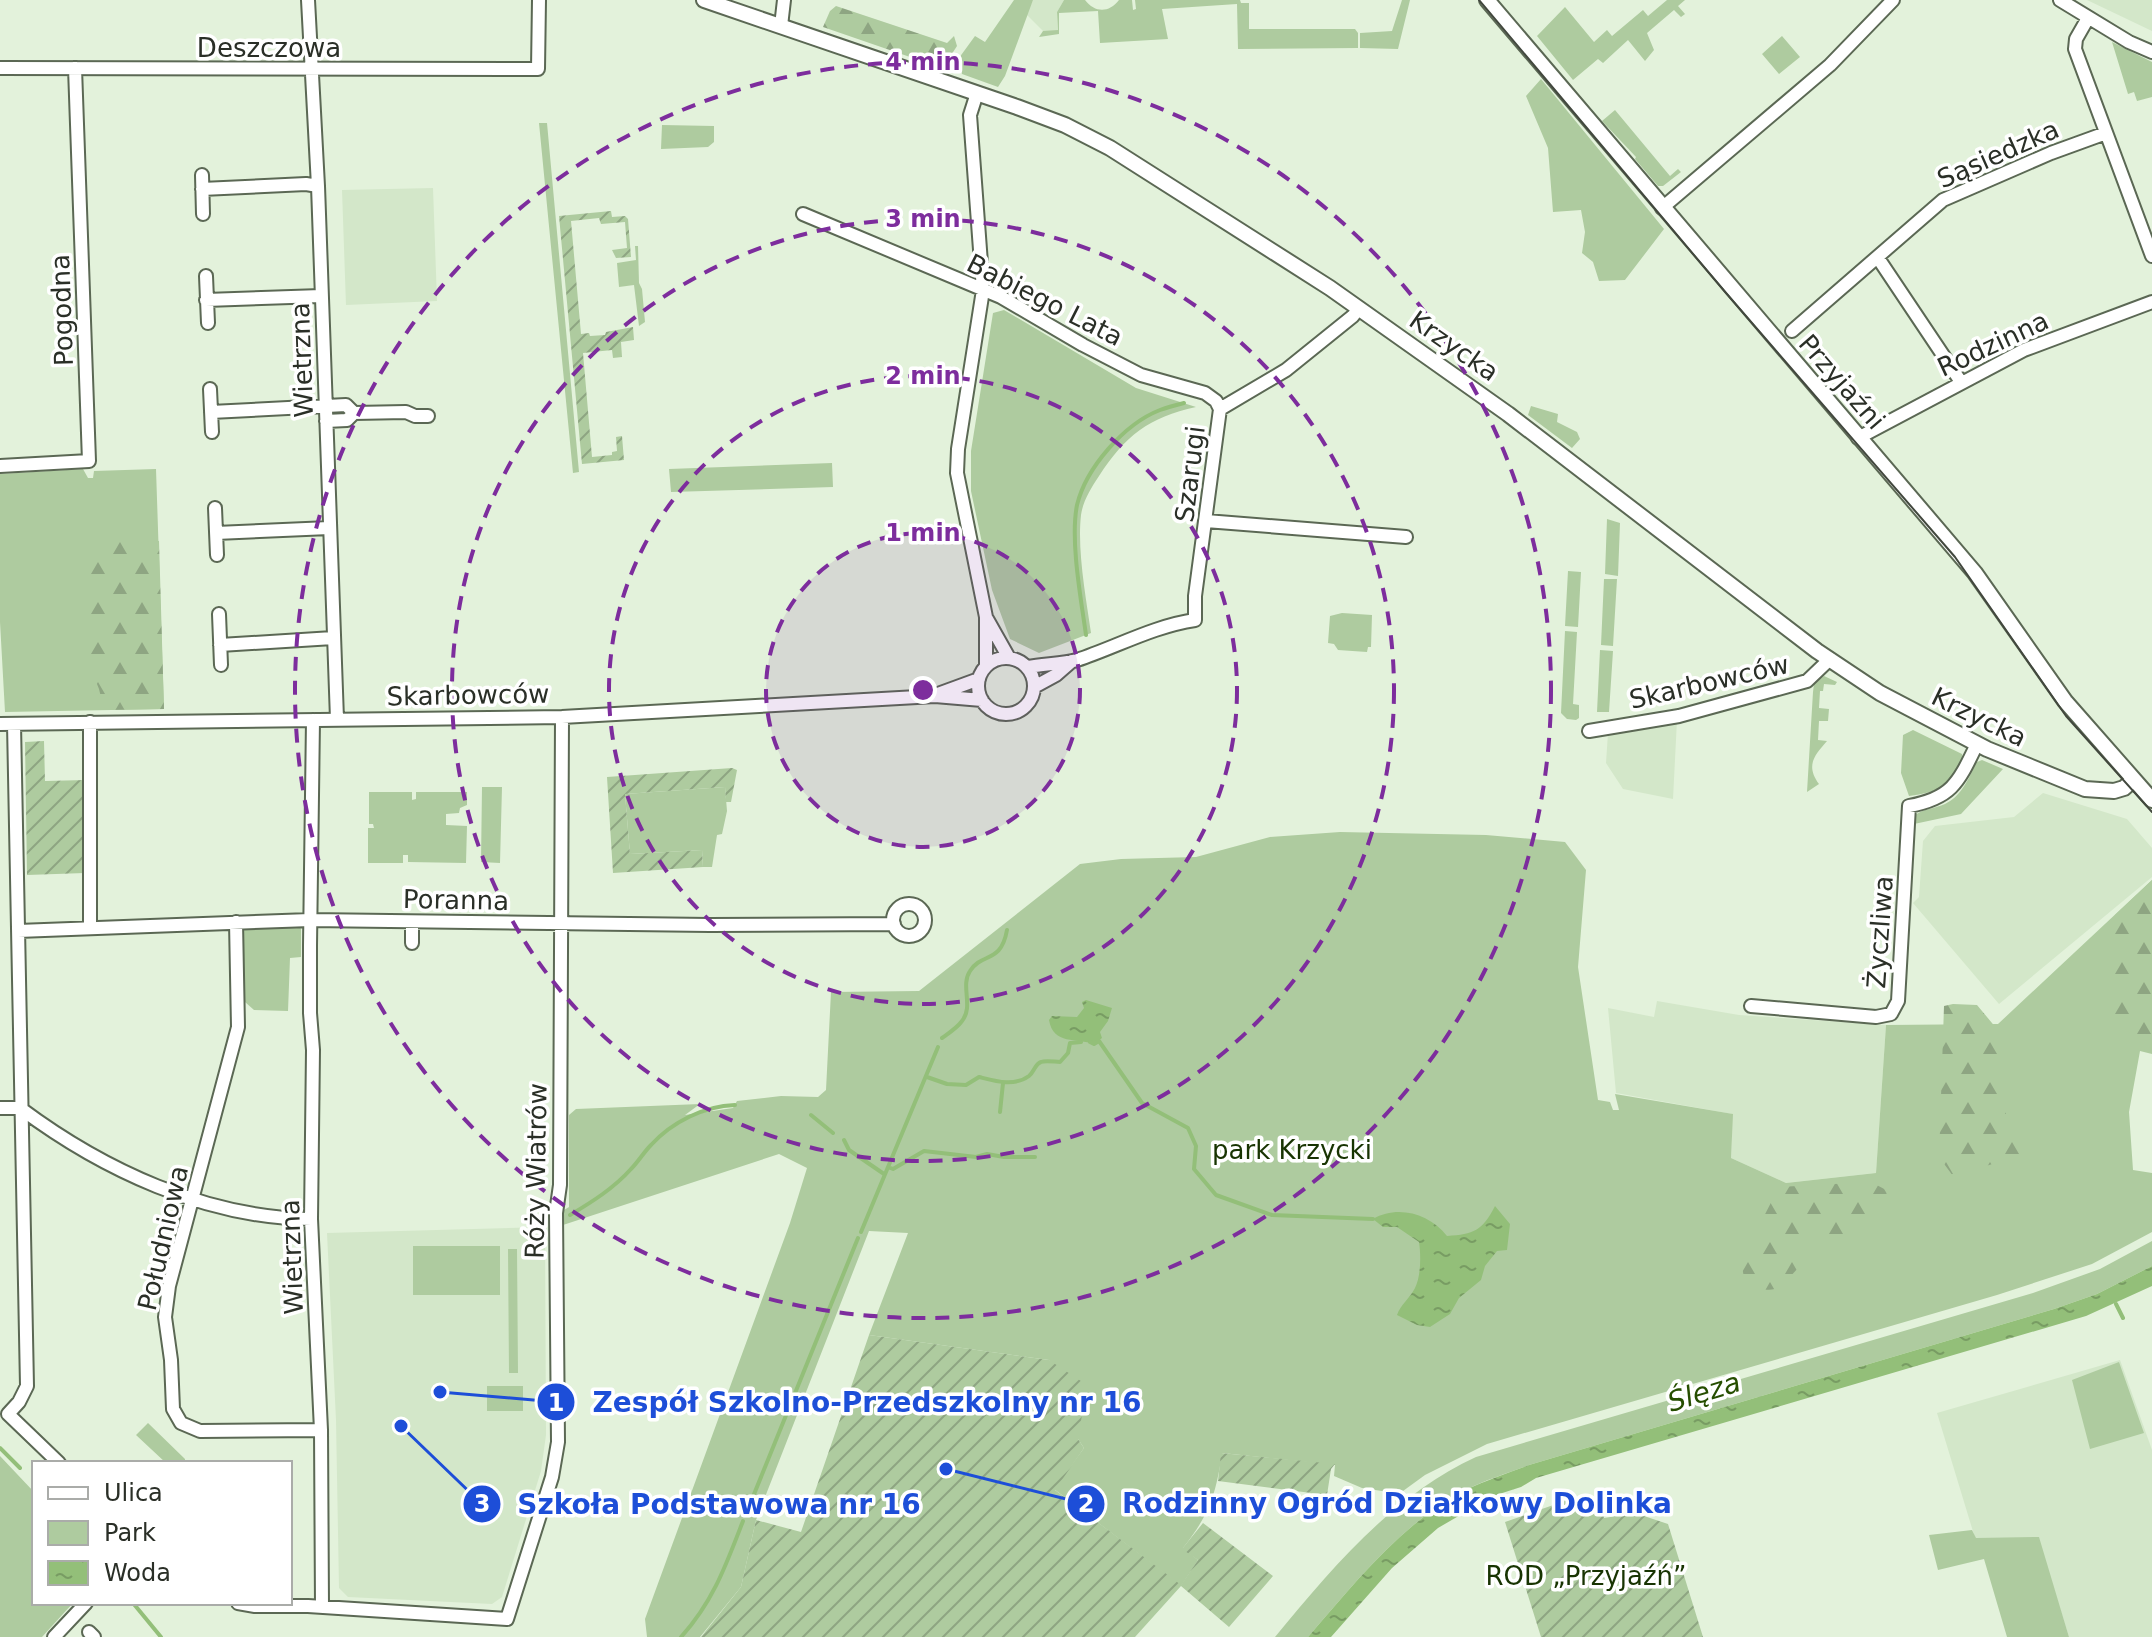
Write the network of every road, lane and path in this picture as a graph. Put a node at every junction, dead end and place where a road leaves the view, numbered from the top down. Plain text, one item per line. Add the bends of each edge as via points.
1 (308, 0) edge
2 (539, 0) edge
3 (704, 0) edge
4 (784, 0) edge
5 (1487, 0) edge
6 (1893, 0) edge
7 (2060, 0) edge
8 (2088, 18) junction
9 (781, 26) junction
10 (2152, 52) edge
11 (0, 68) edge
12 (75, 68) junction
13 (310, 70) junction
14 (977, 93) junction
15 (2106, 133) junction
16 (202, 175) dead end
17 (318, 186) junction
18 (202, 189) junction
19 (1662, 208) junction
20 (203, 214) dead end
21 (803, 214) dead end
22 (2152, 256) edge
23 (1878, 258) junction
24 (206, 276) dead end
25 (983, 290) junction
26 (321, 296) junction
27 (206, 300) junction
28 (2152, 302) edge
29 (1359, 308) junction
30 (208, 323) dead end
31 (1792, 331) dead end
32 (1961, 382) junction
33 (210, 389) dead end
34 (325, 406) junction
35 (1220, 409) junction
36 (211, 412) junction
37 (354, 413) junction
38 (428, 416) dead end
39 (326, 421) junction
40 (212, 432) dead end
41 (1858, 438) junction
42 (0, 466) edge
43 (215, 508) dead end
44 (1206, 521) junction
45 (329, 528) junction
46 (216, 533) junction
47 (1406, 537) dead end
48 (217, 555) dead end
49 (219, 614) dead end
50 (986, 617) junction
51 (333, 638) junction
52 (220, 645) junction
53 (1009, 658) junction
54 (1830, 659) junction
55 (1072, 661) junction
56 (221, 665) dead end
57 (986, 666) junction
58 (1028, 667) junction
59 (979, 679) junction
60 (1034, 687) junction
61 (935, 696) junction
62 (982, 700) junction
63 (562, 717) junction
64 (337, 719) junction
65 (313, 720) junction
66 (90, 722) junction
67 (0, 724) edge
68 (14, 724) junction
69 (1589, 731) dead end
70 (1977, 744) junction
71 (2133, 780) junction
72 (2152, 800) edge
73 (310, 920) junction
74 (236, 922) junction
75 (412, 922) junction
76 (560, 923) junction
77 (894, 924) dead end
78 (90, 926) junction
79 (18, 931) junction
80 (412, 943) dead end
81 (1751, 1006) dead end
82 (0, 1108) edge
83 (20, 1108) junction
84 (194, 1199) junction
85 (311, 1219) junction
86 (321, 1430) junction
87 (57, 1461) edge
88 (84, 1605) edge
89 (249, 1605) edge
90 (322, 1607) junction
91 (54, 1637) edge

1 - 13 street, Wietrzna
2 - 13 street, Deszczowa via 538,69
3 - 9 street, Krzycka
4 - 9 street
5 - 19 street, Przyjaźni
6 - 19 street via 1830,65
7 - 8 street
8 - 10 street
8 - 15 street via 2075,49
9 - 14 street, Krzycka
11 - 12 street, Deszczowa
12 - 13 street, Deszczowa
12 - 42 street, Pogodna via 89,461
13 - 17 street, Wietrzna
14 - 25 street via 970,115
14 - 29 street, Krzycka via 1105,145
15 - 22 street
15 - 23 street, Sąsiedzka via 1952,195
16 - 18 street
17 - 18 street
17 - 26 street, Wietrzna
18 - 20 street
19 - 41 street, Przyjaźni
21 - 25 street, Babiego Lata
23 - 31 street, Sąsiedzka
23 - 32 street
24 - 27 street
25 - 35 street, Babiego Lata via 1141,375 1205,393
25 - 50 street via 957,473
26 - 27 street
26 - 34 street, Wietrzna
27 - 30 street
28 - 32 street, Rodzinna via 2024,350
29 - 35 street, Szarugi via 1286,370
29 - 54 street, Krzycka
32 - 41 street, Rodzinna
33 - 36 street
34 - 36 street
34 - 37 street via 346,405
34 - 39 street, Wietrzna
35 - 44 street, Szarugi
36 - 40 street
37 - 38 street
37 - 39 street via 347,420
39 - 45 street, Wietrzna
41 - 71 street, Przyjaźni via 1975,573 2065,701
43 - 46 street
44 - 47 street
44 - 55 street, Szarugi via 1195,620
45 - 46 street
45 - 51 street, Wietrzna
46 - 48 street
49 - 52 street
50 - 53 street
50 - 57 street
51 - 52 street
51 - 64 street, Wietrzna
52 - 56 street
53 - 57 street
53 - 58 street
54 - 69 street, Skarbowców via 1807,681 1679,716
54 - 70 street, Krzycka via 1884,695
55 - 58 street
55 - 60 street
57 - 59 street
58 - 60 street
59 - 61 street, Skarbowców
59 - 62 street
60 - 62 street via 1031,700 1016,713 997,713
61 - 62 street, Skarbowców
61 - 63 street, Skarbowców
63 - 64 street, Skarbowców
63 - 76 street, Róży Wiatrów
64 - 65 street, Skarbowców
65 - 66 street, Skarbowców
65 - 73 street, Wietrzna
66 - 68 street, Skarbowców
66 - 78 street
67 - 68 street, Skarbowców
68 - 79 street
70 - 71 street, Krzycka via 2087,789 2114,791
70 - 81 street, Życzliwa via 1955,787 1940,798 1909,806 1894,1011 1876,1017
71 - 72 street, Przyjaźni
73 - 74 street, Poranna
73 - 75 street, Poranna
73 - 85 street, Wietrzna
74 - 78 street, Poranna
74 - 84 street, Południowa via 238,1027
75 - 76 street, Poranna
75 - 80 street
76 - 77 street, Poranna
76 - 90 street, Róży Wiatrów via 558,1442 507,1619
78 - 79 street, Poranna
79 - 83 street
82 - 83 street
83 - 84 street via 132,1176
83 - 87 street via 27,1386 8,1414
84 - 85 street via 247,1213
84 - 86 street, Południowa via 165,1317 175,1414 185,1426 200,1431
85 - 86 street, Wietrzna
86 - 90 street, Wietrzna
88 - 91 street
89 - 90 street

